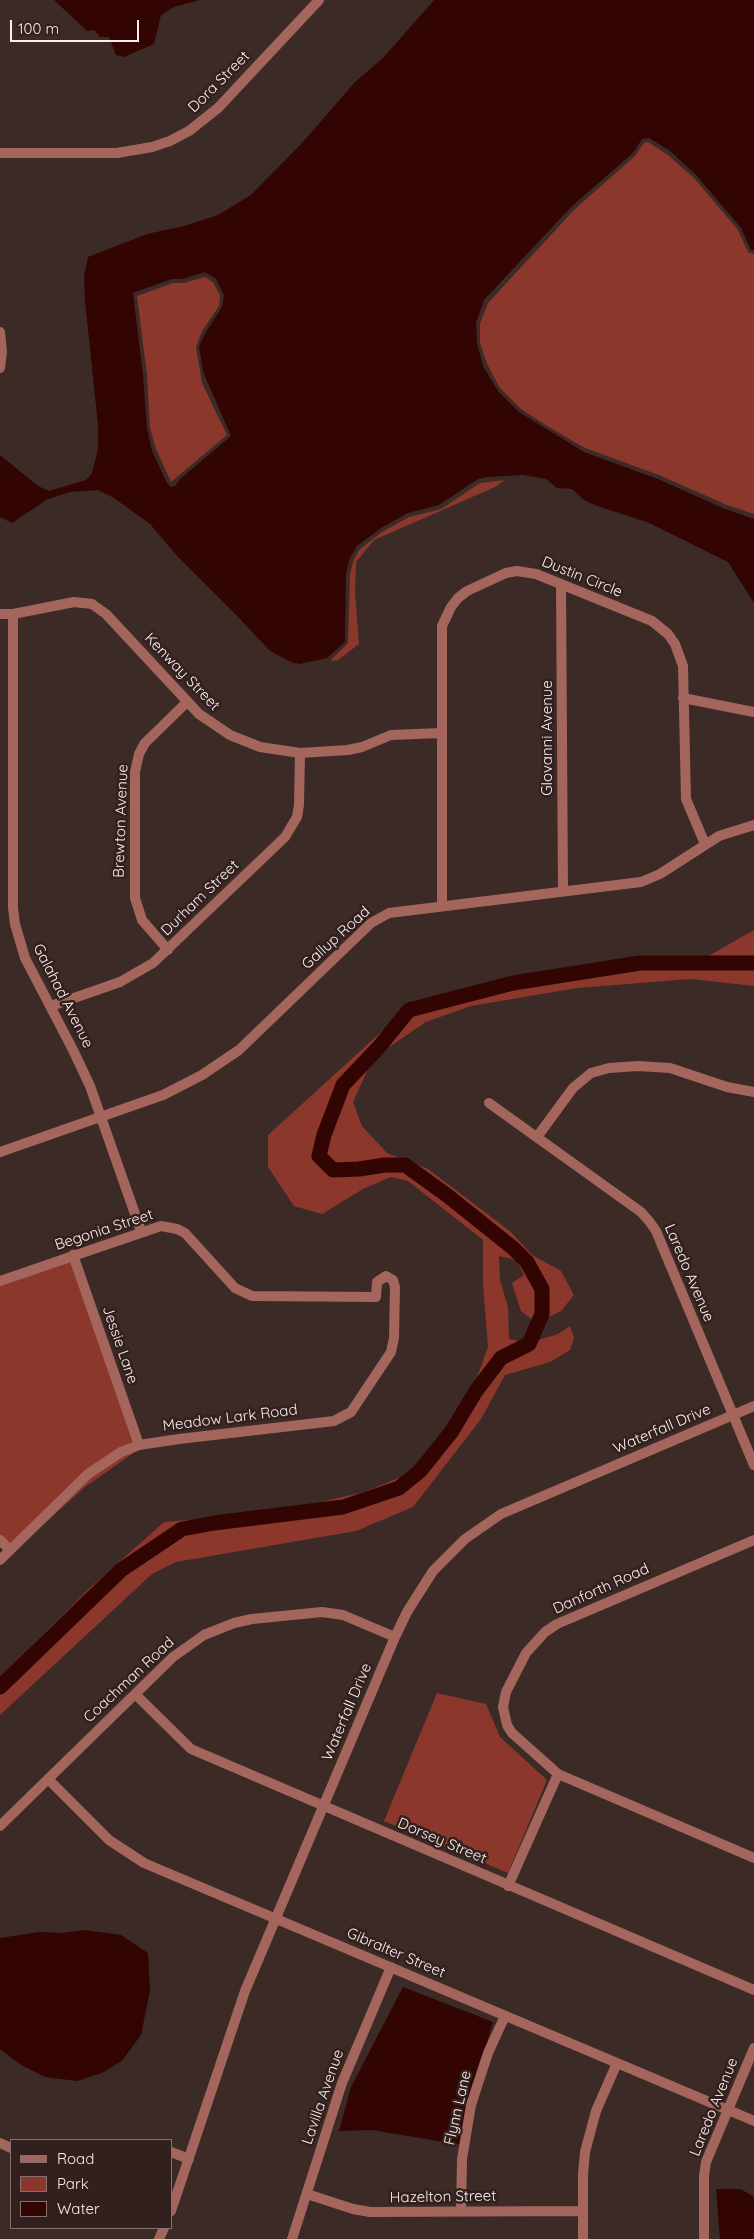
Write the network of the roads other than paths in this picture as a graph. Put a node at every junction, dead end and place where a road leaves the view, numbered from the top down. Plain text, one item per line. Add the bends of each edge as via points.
1 (319, 0) edge
2 (0, 153) edge
3 (0, 332) edge
4 (0, 368) edge
5 (562, 584) junction
6 (0, 614) edge
7 (13, 614) junction
8 (683, 698) junction
9 (187, 702) junction
10 (754, 712) edge
11 (441, 733) junction
12 (300, 753) junction
13 (754, 825) edge
14 (705, 844) junction
15 (563, 891) junction
16 (442, 905) junction
17 (168, 950) junction
18 (51, 1006) junction
19 (754, 1092) edge
20 (489, 1103) dead end
21 (101, 1117) junction
22 (537, 1137) junction
23 (0, 1152) edge
24 (141, 1231) junction
25 (73, 1255) junction
26 (386, 1276) joint
27 (0, 1281) edge
28 (754, 1406) edge
29 (733, 1415) junction
30 (139, 1445) junction
31 (754, 1466) edge
32 (0, 1540) edge
33 (754, 1540) edge
34 (10, 1550) junction
35 (0, 1560) edge
36 (396, 1637) junction
37 (135, 1694) junction
38 (558, 1774) junction
39 (48, 1779) junction
40 (323, 1807) junction
41 (0, 1826) edge
42 (754, 1858) edge
43 (508, 1886) junction
44 (276, 1919) junction
45 (391, 1967) junction
46 (754, 1990) edge
47 (505, 2016) junction
48 (754, 2048) edge
49 (617, 2063) junction
50 (728, 2110) junction
51 (754, 2121) edge
52 (172, 2152) edge
53 (189, 2159) junction
54 (307, 2194) junction
55 (172, 2208) edge
56 (583, 2211) junction
57 (460, 2212) junction
58 (292, 2239) edge
59 (583, 2239) edge
60 (704, 2239) edge

1 - 2 street, Dora Street via 218,108 189,131 152,147 118,153
3 - 4 street
5 - 8 street, Dustin Circle via 662,628 680,654
5 - 11 street, Dustin Circle via 527,572 506,573 467,591 451,607 441,636
5 - 15 street, Glovanni Avenue
6 - 7 street, Kenway Street
7 - 9 street, Kenway Street via 74,602 92,604 106,614
7 - 18 street, Galahad Avenue via 13,908 20,942
8 - 10 street
8 - 14 street, Dustin Circle via 686,799
9 - 12 street, Kenway Street via 214,725 245,742
9 - 17 street, Brewton Avenue via 145,743 134,772 134,898 142,920
11 - 12 street, Kenway Street via 391,735 348,750
11 - 16 street, Dustin Circle
12 - 17 street, Durham Street via 299,805 292,827
13 - 14 street, Gallup Road
14 - 15 street, Gallup Road via 652,878 640,882
15 - 16 street, Gallup Road
16 - 21 street, Gallup Road via 398,910 378,918 222,1062 177,1089
17 - 18 street, Durham Street via 120,982
18 - 21 street, Galahad Avenue via 74,1050
19 - 22 street via 670,1068 609,1068 591,1073 577,1084
20 - 22 street, Laredo Avenue
21 - 23 street, Gallup Road
21 - 24 street, Galahad Avenue
22 - 29 street, Laredo Avenue via 649,1221
24 - 25 street, Begonia Street
24 - 26 street, Begonia Street via 168,1226 185,1233 235,1288 252,1296 376,1296 377,1282
25 - 27 street, Begonia Street
25 - 30 street, Jessie Lane
26 - 30 street, Meadow Lark Road via 393,1280 395,1287 391,1352 351,1412 334,1421
28 - 29 street, Waterfall Drive
29 - 31 street, Laredo Avenue
29 - 36 street, Waterfall Drive via 522,1504 481,1526 433,1571 414,1598
30 - 34 street, Meadow Lark Road via 88,1474
32 - 34 street
33 - 38 street, Danforth Road via 569,1618 545,1632 526,1653 506,1692 502,1707 504,1716 512,1733
34 - 35 street, Meadow Lark Road
36 - 37 street, Coachman Road via 334,1612 252,1619 219,1629 188,1645
36 - 40 street, Waterfall Drive
37 - 39 street, Coachman Road
37 - 40 street, Dorsey Street via 191,1750
38 - 42 street, Danforth Road
38 - 43 street
39 - 41 street, Coachman Road
39 - 44 street, Gibralter Street via 124,1851
40 - 43 street, Dorsey Street
40 - 44 street, Waterfall Drive
43 - 46 street, Dorsey Street
44 - 45 street, Gibralter Street
44 - 53 street, Waterfall Drive via 230,2030
45 - 47 street, Gibralter Street
45 - 54 street, Lavilla Avenue via 342,2084
47 - 49 street, Gibralter Street
47 - 57 street, Flynn Lane via 488,2053 471,2105 462,2159
48 - 50 street, Laredo Avenue
49 - 50 street, Gibralter Street
49 - 56 street via 590,2131 583,2174
50 - 51 street, Gibralter Street
50 - 60 street, Laredo Avenue via 706,2162
52 - 53 street
53 - 55 street, Waterfall Drive
54 - 57 street, Hazelton Street via 370,2212
54 - 58 street, Lavilla Avenue
56 - 57 street, Hazelton Street
56 - 59 street

